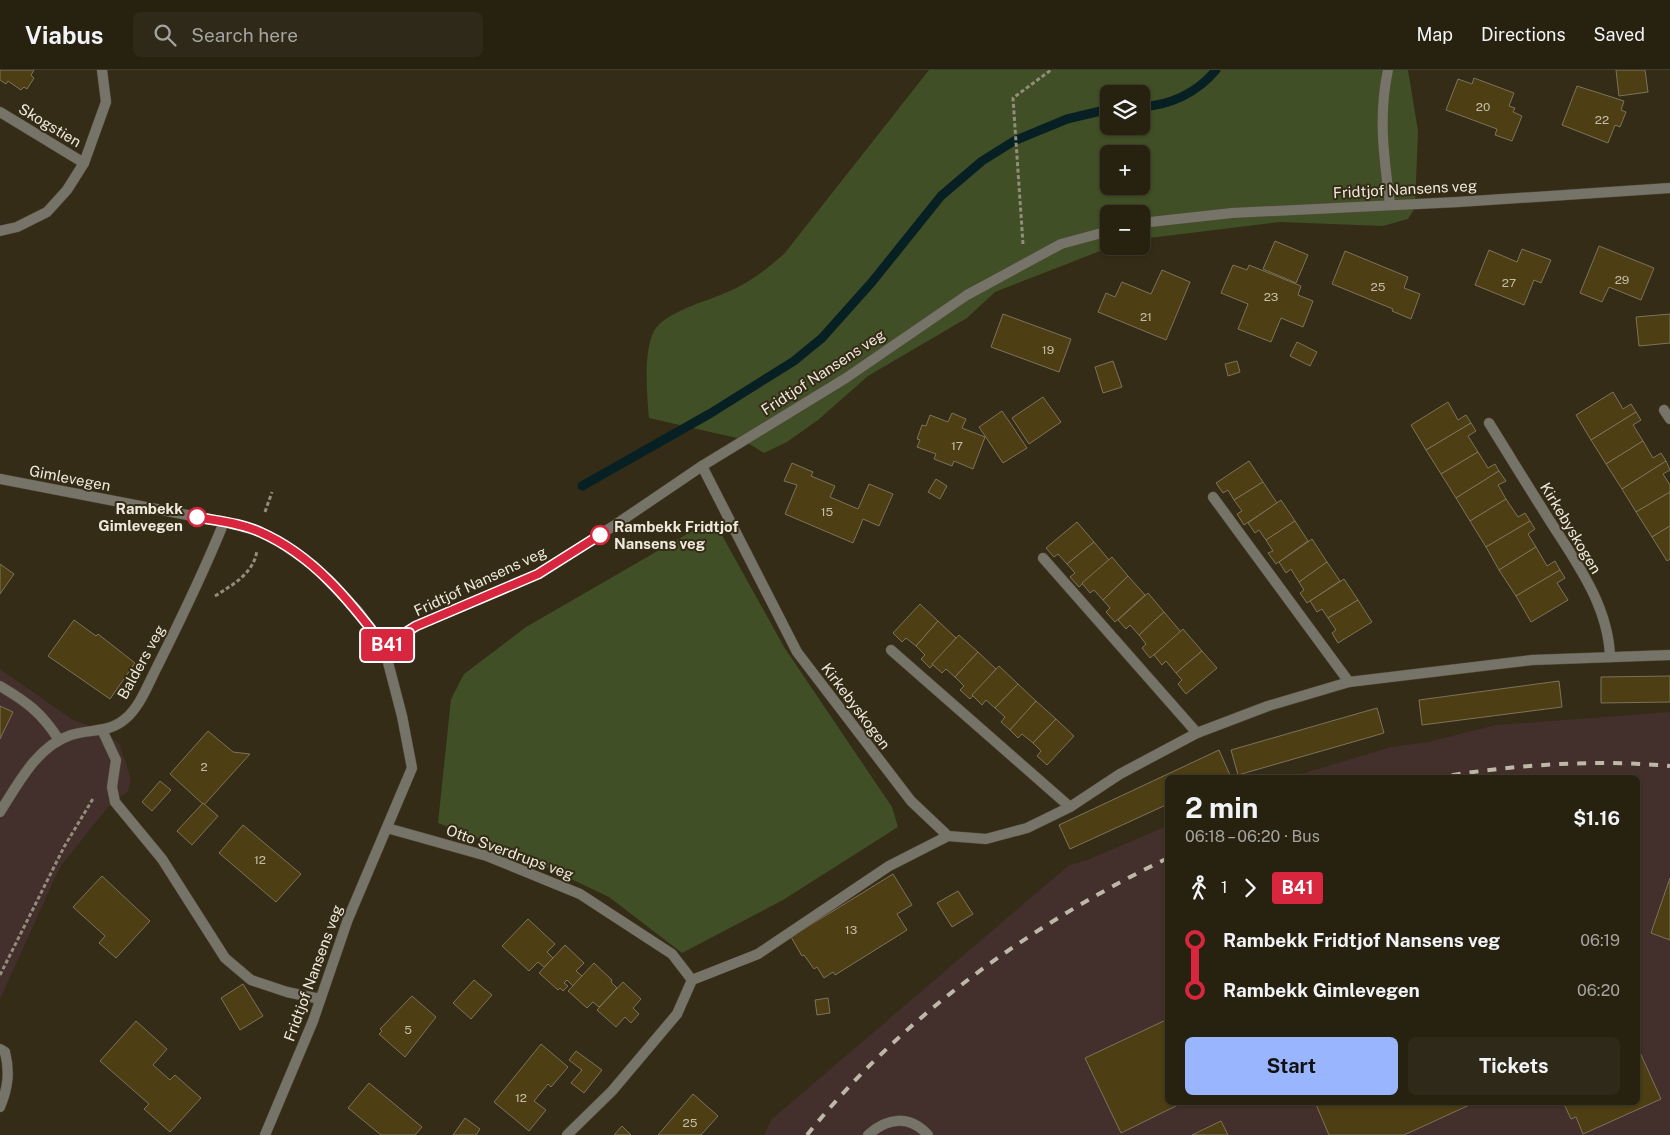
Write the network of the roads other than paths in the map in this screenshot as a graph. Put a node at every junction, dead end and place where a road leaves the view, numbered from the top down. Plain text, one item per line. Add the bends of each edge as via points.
1 (102, 70) edge
2 (1388, 70) edge
3 (0, 112) edge
4 (84, 163) junction
5 (1670, 188) edge
6 (1390, 204) junction
7 (1150, 222) edge
8 (0, 231) edge
9 (1100, 233) edge
10 (1489, 423) dead end
11 (702, 466) junction
12 (0, 479) edge
13 (1212, 497) dead end
14 (224, 522) junction
15 (1043, 558) dead end
16 (384, 646) junction
17 (891, 650) dead end
18 (1670, 655) edge
19 (1610, 656) junction
20 (1349, 682) junction
21 (0, 686) edge
22 (103, 732) junction
23 (1197, 733) junction
24 (59, 740) junction
25 (1070, 807) junction
26 (0, 812) edge
27 (387, 828) junction
28 (948, 836) junction
29 (692, 980) junction
30 (320, 1000) junction
31 (0, 1049) edge
32 (0, 1107) edge
33 (265, 1135) edge
34 (567, 1135) edge
35 (868, 1135) edge
36 (928, 1135) edge

1 - 4 street via 106,102
2 - 6 street via 1381,110 1382,151
3 - 4 street, Skogstien
4 - 8 street via 67,190 47,212 17,227
5 - 6 street, Fridtjof Nansens veg
6 - 7 street, Fridtjof Nansens veg via 1232,213
9 - 11 street, Fridtjof Nansens veg via 1061,244 967,295 846,378
10 - 19 street, Kirkebyskogen via 1582,571 1600,610 1609,638
11 - 16 street, Fridtjof Nansens veg via 538,574 416,626
11 - 28 street, Kirkebyskogen via 797,652 911,801
12 - 14 street, Gimlevegen
13 - 20 street
14 - 16 street, Gimlevegen via 259,531 314,566 357,610
14 - 22 street, Balders veg via 197,588 142,696 126,719
15 - 23 street
16 - 27 street, Fridtjof Nansens veg via 412,768
17 - 25 street
18 - 19 street
19 - 20 street via 1532,660
20 - 23 street via 1268,706
21 - 24 street via 30,704 48,722
22 - 24 street, Balders veg via 72,735
22 - 30 street via 116,760 112,787 116,802 162,859 224,958 251,980
23 - 25 street via 1120,774
24 - 26 street, Balders veg via 38,758
25 - 28 street via 1027,828 986,839
27 - 29 street, Otto Sverdrups veg via 487,856 580,894 672,954
27 - 30 street, Fridtjof Nansens veg via 348,920
28 - 29 street via 889,866 758,954
29 - 34 street via 678,1014 612,1091
30 - 33 street, Fridtjof Nansens veg
31 - 32 street via 9,1067
35 - 36 street via 903,1120 911,1121

